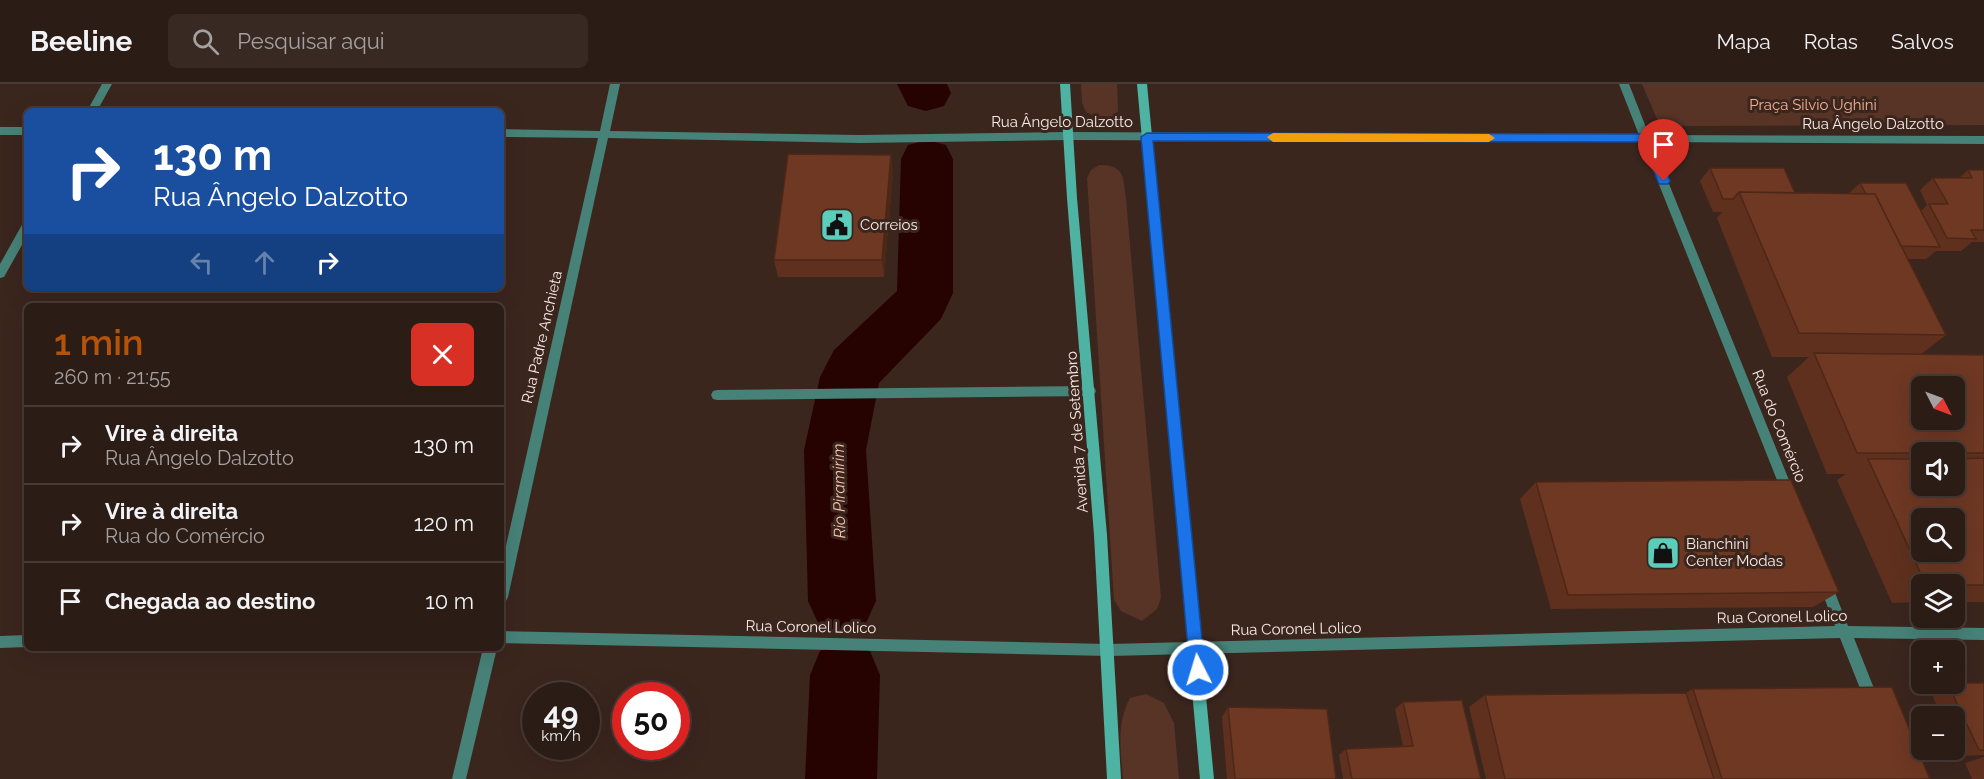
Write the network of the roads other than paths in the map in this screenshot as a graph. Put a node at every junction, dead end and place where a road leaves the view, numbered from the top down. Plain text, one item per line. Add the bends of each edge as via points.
1 (108, 84) edge
2 (615, 84) edge
3 (1065, 84) edge
4 (1142, 84) edge
5 (1624, 84) edge
6 (94, 108) edge
7 (0, 131) edge
8 (24, 131) edge
9 (504, 133) edge
10 (604, 133) junction
11 (1067, 136) junction
12 (1147, 137) junction
13 (1647, 138) junction
14 (1984, 140) edge
15 (24, 231) edge
16 (0, 274) edge
17 (1090, 391) junction
18 (717, 395) dead end
19 (1796, 511) edge
20 (1822, 577) edge
21 (504, 583) edge
22 (1844, 632) junction
23 (1984, 634) edge
24 (504, 637) edge
25 (24, 641) edge
26 (0, 642) edge
27 (1196, 648) junction
28 (1108, 650) junction
29 (489, 651) edge
30 (1878, 716) edge
31 (459, 779) edge
32 (1114, 779) edge
33 (1207, 779) edge

1 - 6 street
2 - 10 street, Rua Padre Anchieta
3 - 11 main road, Avenida 7 de Setembro
4 - 12 main road
5 - 13 street, Rua do Comércio
7 - 8 street
9 - 10 street, Rua Ângelo Dalzotto
10 - 11 street, Rua Ângelo Dalzotto via 860,139
10 - 21 street, Rua Padre Anchieta
11 - 12 street, Rua Ângelo Dalzotto
11 - 17 main road, Avenida 7 de Setembro
12 - 13 street, Rua Ângelo Dalzotto
12 - 27 main road
13 - 14 street, Rua Ângelo Dalzotto
13 - 19 street, Rua do Comércio
15 - 16 street
17 - 18 street
17 - 28 main road, Avenida 7 de Setembro
20 - 22 street
22 - 23 street, Rua Coronel Lolico
22 - 27 street, Rua Coronel Lolico
22 - 30 street
24 - 28 street, Rua Coronel Lolico
25 - 26 street
27 - 28 street, Rua Coronel Lolico
27 - 33 main road
28 - 32 main road, Avenida 7 de Setembro
29 - 31 street

